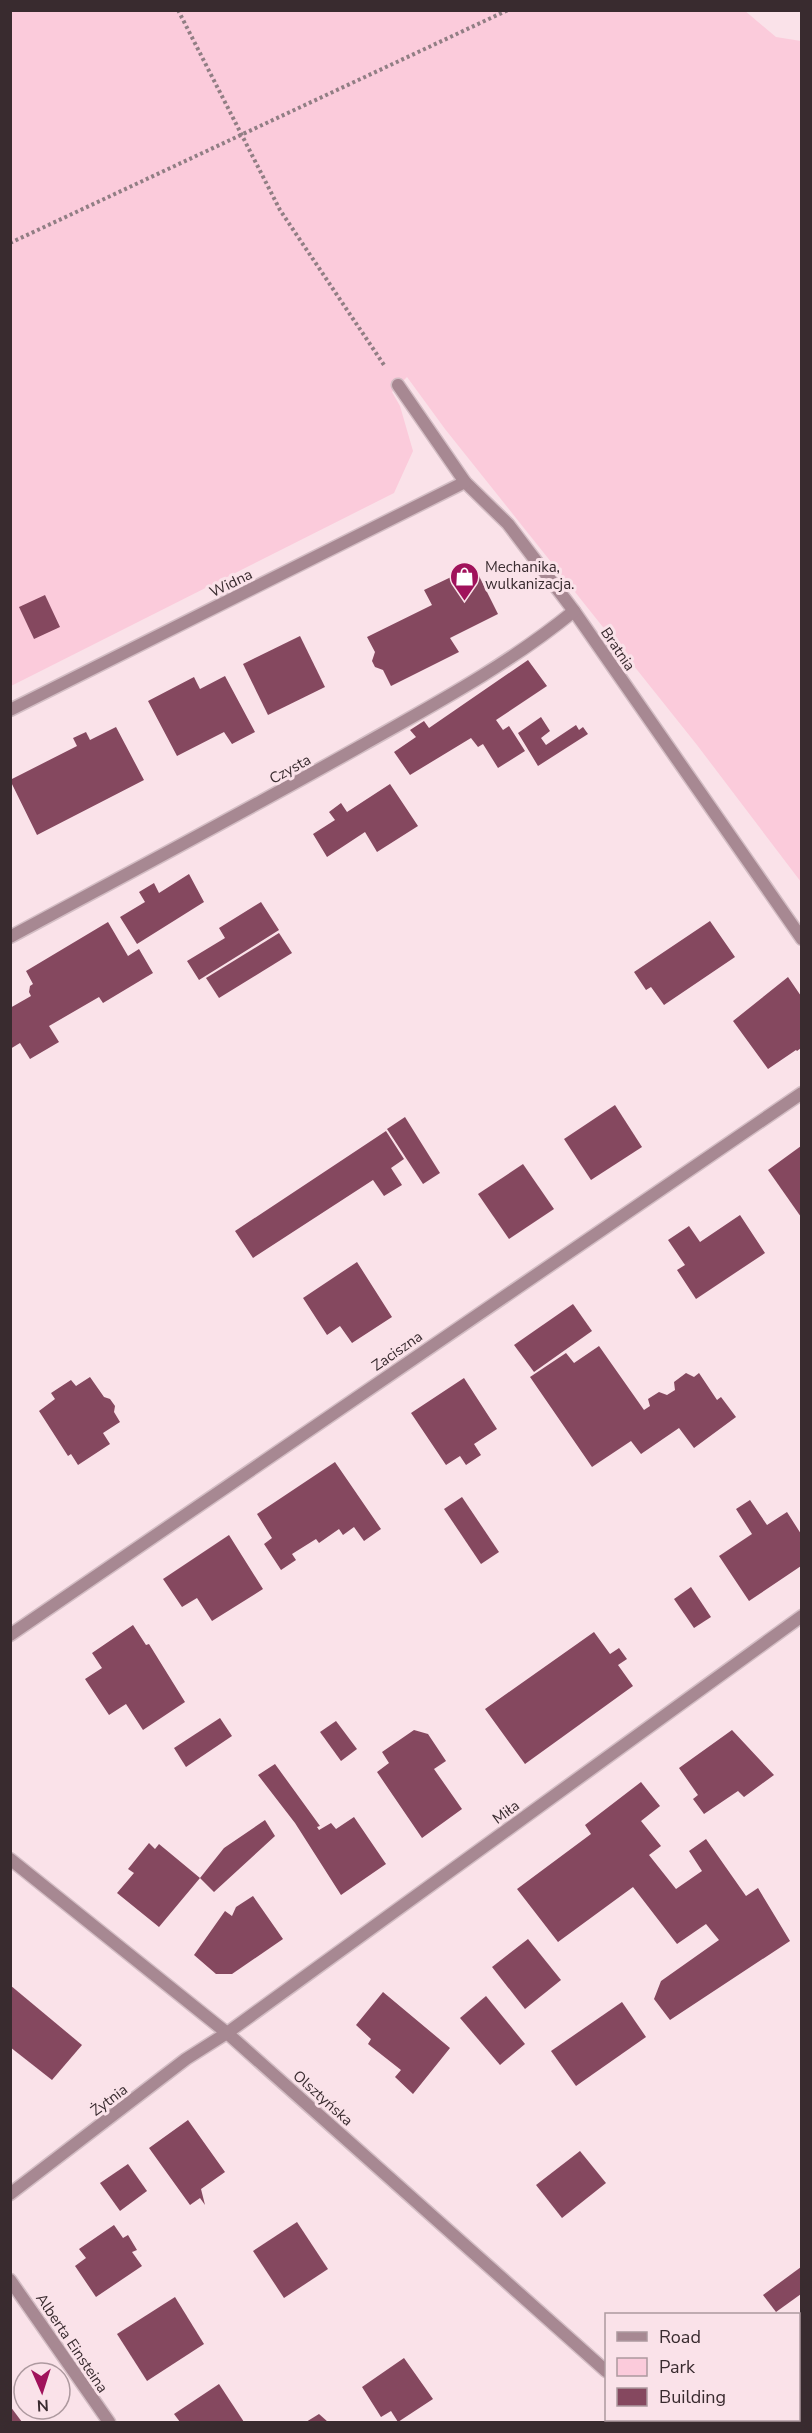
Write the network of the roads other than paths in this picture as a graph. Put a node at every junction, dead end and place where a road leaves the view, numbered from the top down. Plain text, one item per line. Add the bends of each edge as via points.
1 (398, 385) road end
2 (465, 482) junction
3 (574, 611) junction
4 (10, 710) edge
5 (10, 937) edge
6 (801, 939) edge
7 (801, 1093) edge
8 (801, 1616) edge
9 (10, 1635) edge
10 (10, 1859) edge
11 (227, 2033) junction
12 (10, 2194) edge
13 (10, 2280) edge
14 (605, 2370) edge
15 (109, 2422) edge

1 - 2 street, Bratnia
2 - 3 street, Bratnia via 508,524
2 - 4 street, Widna
3 - 5 street, Czysta via 537,641 476,680
3 - 6 street, Bratnia
7 - 9 street, Zaciszna
8 - 11 street, Miła
10 - 11 street, Olsztyńska
11 - 12 street, Żytnia via 186,2059
11 - 14 street, Olsztyńska
13 - 15 street, Alberta Einsteina

